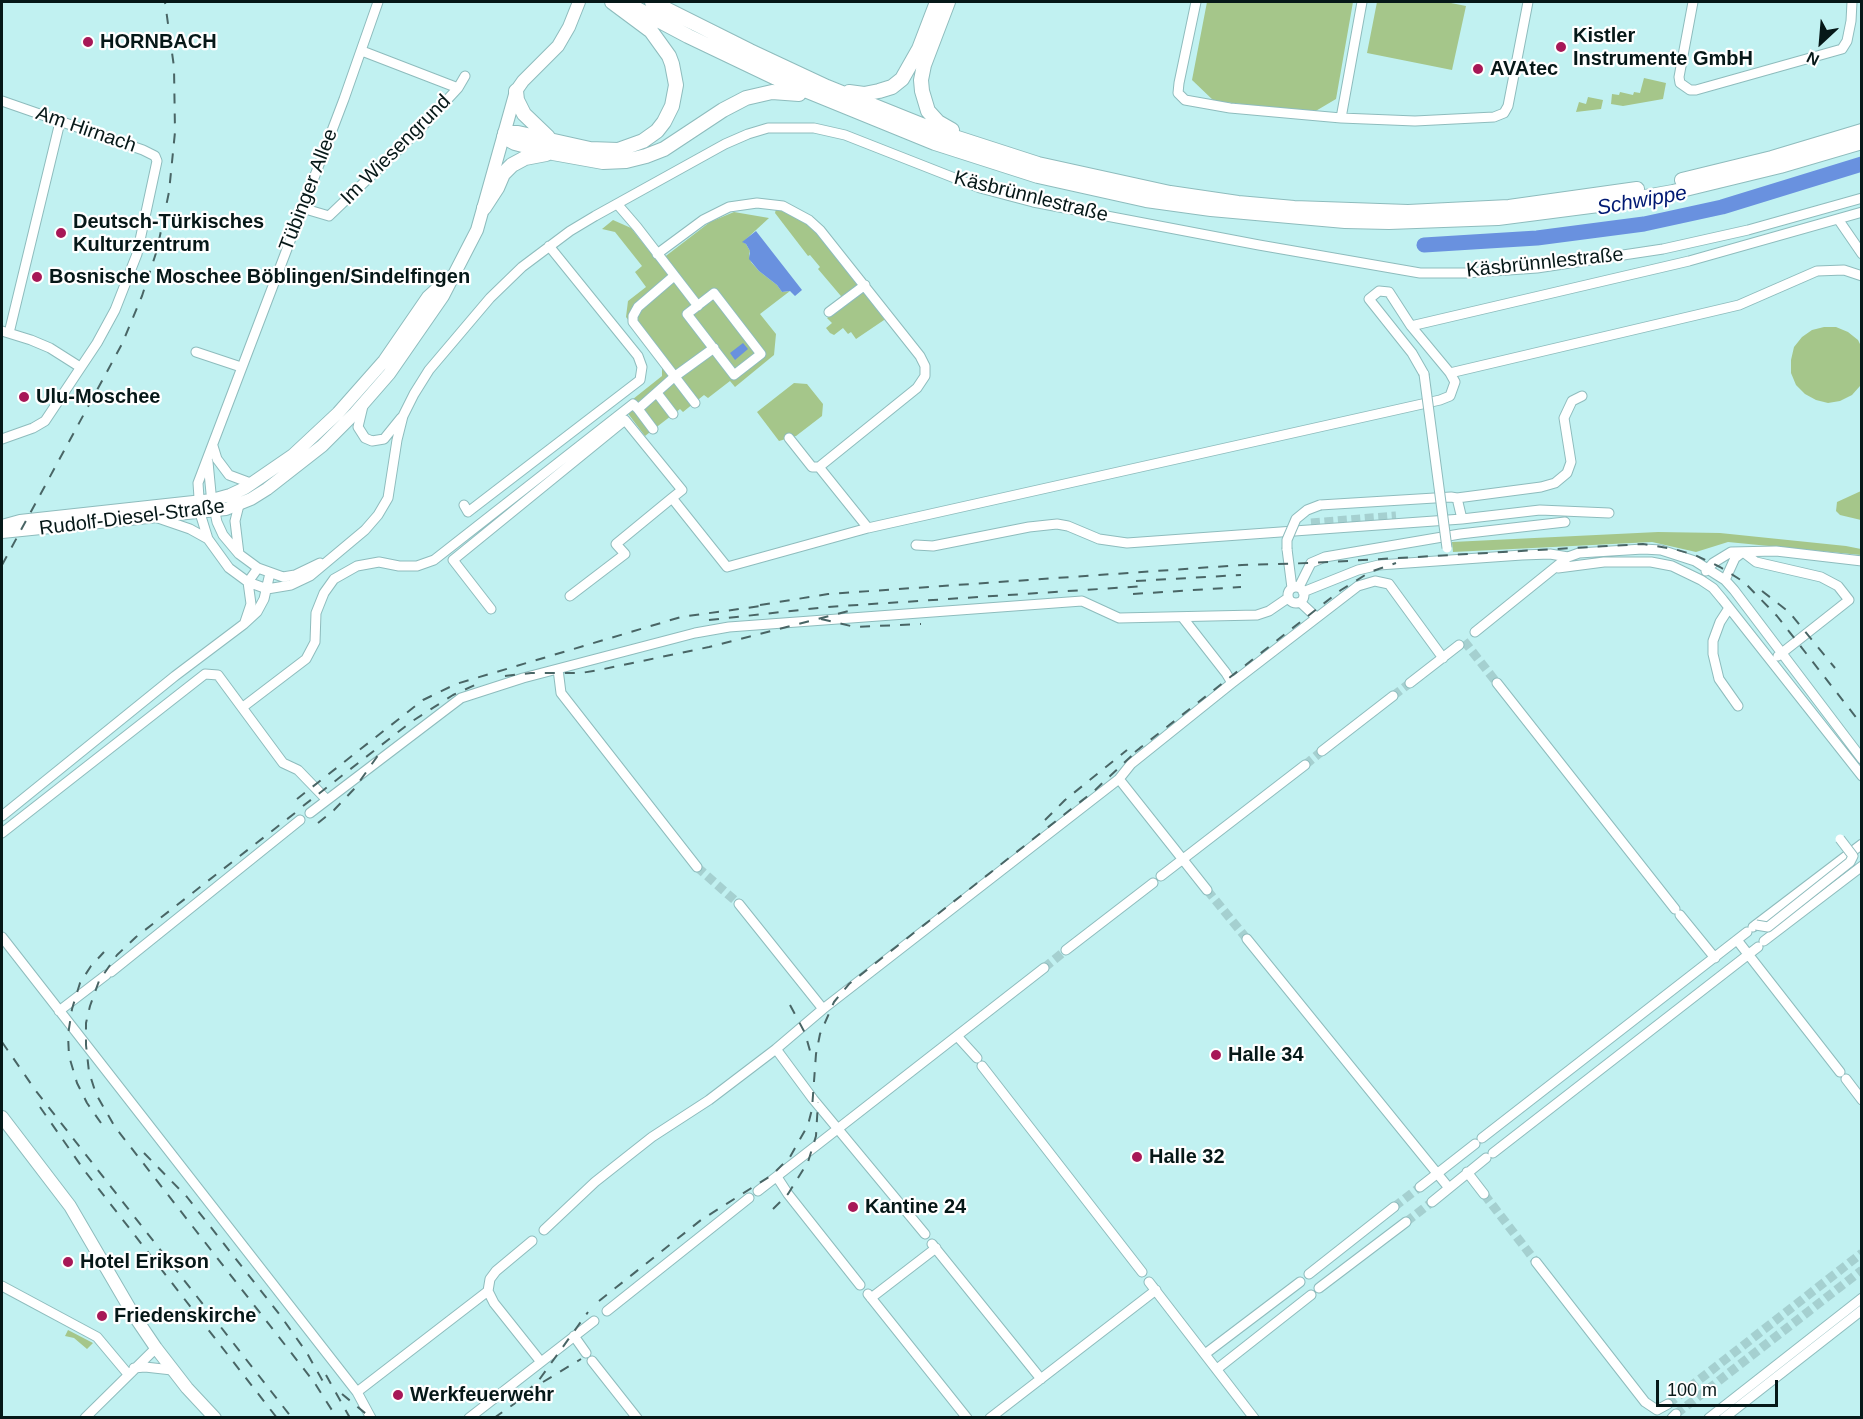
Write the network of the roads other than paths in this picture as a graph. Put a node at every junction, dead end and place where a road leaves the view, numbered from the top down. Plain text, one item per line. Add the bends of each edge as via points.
1 (378, 2) edge
2 (579, 2) edge
3 (612, 2) edge
4 (624, 2) edge
5 (652, 2) edge
6 (937, 2) edge
7 (948, 2) edge
8 (1196, 2) edge
9 (1362, 2) edge
10 (1528, 2) edge
11 (1693, 2) edge
12 (1852, 2) edge
13 (362, 51) junction
14 (465, 76) dead end
15 (827, 87) junction
16 (458, 88) junction
17 (516, 92) junction
18 (2, 101) edge
19 (848, 108) junction
20 (1341, 118) junction
21 (60, 122) junction
22 (1862, 131) edge
23 (505, 135) junction
24 (1862, 142) edge
25 (552, 147) junction
26 (1038, 164) junction
27 (1862, 198) edge
28 (618, 205) junction
29 (302, 208) junction
30 (484, 208) junction
31 (1862, 212) edge
32 (1838, 219) junction
33 (549, 246) junction
34 (657, 254) junction
35 (1862, 254) edge
36 (460, 264) junction
37 (674, 276) junction
38 (1862, 276) edge
39 (865, 285) junction
40 (698, 306) junction
41 (829, 312) dead end
42 (1411, 326) junction
43 (5, 332) edge
44 (714, 348) junction
45 (196, 352) dead end
46 (80, 367) junction
47 (241, 367) junction
48 (1450, 373) junction
49 (674, 377) junction
50 (657, 393) junction
51 (1581, 396) dead end
52 (364, 403) junction
53 (695, 403) dead end
54 (638, 409) junction
55 (673, 414) dead end
56 (403, 416) junction
57 (653, 429) dead end
58 (789, 438) dead end
59 (2, 439) edge
60 (213, 446) junction
61 (208, 459) junction
62 (819, 467) junction
63 (253, 484) junction
64 (672, 498) junction
65 (1457, 498) junction
66 (239, 505) junction
67 (464, 505) dead end
68 (213, 506) junction
69 (199, 508) junction
70 (1609, 513) dead end
71 (1396, 516) tunnel mouth
72 (156, 518) junction
73 (1462, 519) junction
74 (1431, 520) junction
75 (2, 521) edge
76 (1565, 522) dead end
77 (2, 526) edge
78 (17, 527) junction
79 (868, 528) junction
80 (2, 534) edge
81 (208, 539) junction
82 (916, 545) dead end
83 (1743, 552) junction
84 (239, 554) junction
85 (1568, 557) junction
86 (330, 558) junction
87 (1448, 560) junction
88 (1862, 561) edge
89 (1708, 567) junction
90 (258, 568) junction
91 (1556, 568) junction
92 (270, 573) junction
93 (1701, 579) junction
94 (1725, 580) junction
95 (248, 582) junction
96 (267, 589) junction
97 (1299, 592) junction
98 (570, 596) dead end
99 (1730, 608) junction
100 (491, 609) dead end
101 (1316, 617) junction
102 (1183, 618) junction
103 (244, 624) junction
104 (1475, 632) dead end
105 (1459, 645) dead end
106 (1781, 654) junction
107 (1443, 658) junction
108 (1771, 661) junction
109 (558, 669) junction
110 (1232, 683) junction
111 (1410, 683) tunnel mouth
112 (1497, 683) tunnel mouth
113 (1393, 696) tunnel mouth
114 (243, 706) junction
115 (1738, 706) dead end
116 (1322, 751) tunnel mouth
117 (1862, 759) edge
118 (1305, 765) tunnel mouth
119 (1862, 776) edge
120 (1119, 779) junction
121 (327, 800) junction
122 (310, 813) dead end
123 (2, 816) edge
124 (300, 820) dead end
125 (2, 833) edge
126 (1840, 839) dead end
127 (1862, 844) edge
128 (1182, 861) junction
129 (1862, 866) edge
130 (697, 867) tunnel mouth
131 (1161, 876) dead end
132 (1153, 883) dead end
133 (1207, 890) tunnel mouth
134 (740, 904) tunnel mouth
135 (1752, 928) junction
136 (2, 937) edge
137 (1247, 939) tunnel mouth
138 (1737, 940) junction
139 (1066, 950) tunnel mouth
140 (1748, 954) junction
141 (1715, 958) junction
142 (1044, 968) tunnel mouth
143 (823, 1009) junction
144 (59, 1011) junction
145 (957, 1036) junction
146 (776, 1048) junction
147 (1862, 1100) edge
148 (2, 1114) edge
149 (839, 1129) junction
150 (1467, 1172) junction
151 (1437, 1173) junction
152 (777, 1177) junction
153 (1420, 1187) tunnel mouth
154 (1449, 1188) junction
155 (758, 1191) dead end
156 (1484, 1194) tunnel mouth
157 (749, 1198) dead end
158 (1432, 1202) tunnel mouth
159 (1394, 1207) tunnel mouth
160 (1406, 1222) tunnel mouth
161 (544, 1230) dead end
162 (925, 1234) dead end
163 (532, 1240) dead end
164 (1536, 1262) tunnel mouth
165 (1142, 1272) dead end
166 (1309, 1274) dead end
167 (1300, 1281) dead end
168 (1149, 1282) dead end
169 (860, 1285) dead end
170 (2, 1286) edge
171 (1319, 1288) dead end
172 (1156, 1290) junction
173 (488, 1291) junction
174 (1311, 1295) dead end
175 (1862, 1298) edge
176 (1862, 1310) edge
177 (607, 1311) dead end
178 (594, 1321) dead end
179 (574, 1336) junction
180 (156, 1348) junction
181 (1205, 1354) junction
182 (541, 1362) junction
183 (1217, 1368) junction
184 (172, 1370) junction
185 (131, 1371) junction
186 (1041, 1379) junction
187 (357, 1392) junction
188 (1668, 1404) dead end
189 (85, 1418) edge
190 (215, 1418) edge
191 (371, 1418) edge
192 (469, 1418) edge
193 (636, 1418) edge
194 (967, 1418) edge
195 (990, 1418) edge
196 (1254, 1418) edge
197 (1709, 1418) edge
198 (1724, 1418) edge

1 - 13 street, Tübinger Allee
2 - 17 main road via 558,46
3 - 25 highway via 651,31 669,56 676,85 669,115 650,137 626,148
4 - 19 highway via 739,61
5 - 15 highway
6 - 15 highway via 902,79 887,89 864,94
7 - 26 highway via 922,74 928,111 944,127
8 - 20 street via 1179,83 1178,93 1185,100
9 - 20 street
10 - 20 street via 1504,112 1494,117 1415,121
11 - 12 street via 1679,77 1684,87 1696,90 1842,49 1847,40
13 - 16 street, Im Wiesengrund
13 - 29 street, Tübinger Allee
14 - 16 street, Im Wiesengrund
15 - 26 highway via 939,132
16 - 29 street, Im Wiesengrund via 329,216
17 - 23 main road, Rudolf-Diesel-Straße
17 - 25 highway via 524,114
18 - 21 street, Am Hirnach
19 - 24 highway via 979,158 1061,182 1211,209 1345,221 1498,218 1606,204 1720,181
19 - 25 highway via 793,93 772,92 729,106 673,144 637,159 603,162
21 - 43 street
21 - 46 street, Am Hirnach via 143,150 157,161 145,224 126,285
22 - 26 highway via 1677,182 1541,203 1441,211 1352,211 1238,203
23 - 25 highway via 518,133
23 - 30 main road, Rudolf-Diesel-Straße
25 - 30 highway via 512,165
27 - 28 street, Käsbrünnlestraße via 1663,249 1537,268 1420,273 1033,202 980,188 844,135 786,127 768,128 724,144
28 - 33 street, Käsbrünnlestraße
28 - 34 street
29 - 47 street, Tübinger Allee
30 - 36 main road, Rudolf-Diesel-Straße
31 - 32 street
32 - 35 street
32 - 42 street via 1689,261
33 - 56 street, Käsbrünnlestraße via 490,298 429,370
33 - 67 street via 638,356 642,367 640,380 576,423 468,512
34 - 37 street
34 - 39 street via 694,225 720,211 748,204 770,204 809,220
36 - 52 main road, Rudolf-Diesel-Straße via 413,342
36 - 63 main road, Rudolf-Diesel-Straße via 428,297 396,346 353,398 308,442
37 - 40 street
37 - 49 street via 633,316 634,325
38 - 48 street via 1844,270 1817,271 1739,305
39 - 41 street
39 - 62 street via 920,356 926,376 917,388
40 - 44 street via 687,314
40 - 44 street via 714,293 761,354 734,375
42 - 48 street
42 - 87 street, bridge via 1389,292 1379,291 1369,299 1424,374
43 - 46 street via 50,348
44 - 49 street
45 - 47 street
46 - 59 street, Am Hirnach via 40,424
47 - 60 street, Tübinger Allee
48 - 79 street via 1455,382 1450,396 1440,400
49 - 50 street
49 - 53 street
50 - 54 street
50 - 55 street
51 - 65 street via 1572,401 1564,418 1572,462 1567,473 1555,483
52 - 56 street via 358,427 372,441 384,439
52 - 66 main road, Rudolf-Diesel-Straße via 291,472
54 - 57 street
54 - 114 street via 633,404 434,560 417,566 379,562 357,566 334,579 316,613 315,642 306,659
56 - 86 street, Käsbrünnlestraße via 388,498 364,530
58 - 62 street via 812,467
60 - 61 street, Tübinger Allee
60 - 63 street via 229,475
61 - 68 street, Käsbrünnlestraße
61 - 69 street, Tübinger Allee via 198,483
62 - 79 street
63 - 68 main road, Rudolf-Diesel-Straße
64 - 79 street via 728,567
64 - 98 street via 616,544 625,554
64 - 100 street via 682,490 625,420 453,560
65 - 73 street
65 - 97 street, bridge via 1307,510 1296,519 1287,540
66 - 68 main road, Rudolf-Diesel-Straße
66 - 84 street via 235,521
68 - 69 main road, Rudolf-Diesel-Straße
68 - 84 street, Käsbrünnlestraße via 223,535
69 - 72 main road, Rudolf-Diesel-Straße
69 - 78 main road, Rudolf-Diesel-Straße
69 - 81 street
70 - 73 street via 1540,510
71 - 74 street
72 - 78 main road, Rudolf-Diesel-Straße
72 - 81 street
73 - 74 street
74 - 82 street via 1127,543 1109,542 1057,524 933,546
75 - 78 main road
76 - 97 street via 1460,534 1325,557 1311,563
77 - 78 main road, Rudolf-Diesel-Straße
78 - 80 main road, Rudolf-Diesel-Straße
81 - 95 street via 229,568
83 - 88 street via 1776,551
83 - 89 street via 1731,552
83 - 94 street via 1735,558
83 - 106 street via 1756,562 1821,577 1838,586 1849,600
84 - 90 street, Käsbrünnlestraße
85 - 87 street via 1550,554
85 - 89 street via 1588,551 1661,550
85 - 91 street
86 - 92 street, Käsbrünnlestraße via 295,575
86 - 96 street, Käsbrünnlestraße via 298,583
87 - 97 street via 1379,565
89 - 93 street
89 - 94 street
90 - 92 street, Käsbrünnlestraße
90 - 95 street
91 - 93 street via 1652,562
91 - 104 street
92 - 96 street
93 - 99 street
94 - 106 street
95 - 96 street
95 - 103 street via 251,604
96 - 103 street via 257,612
97 - 101 street
97 - 102 street via 1288,593 1288,598 1269,612 1257,615
99 - 108 street
99 - 115 street via 1713,641 1715,667
101 - 107 street via 1358,586 1375,581 1389,584
101 - 110 street
102 - 109 street via 1119,618 1082,601 729,627 661,640
102 - 110 street
103 - 123 street
105 - 107 street
106 - 108 street
106 - 117 street
107 - 111 street
108 - 119 street
109 - 121 street via 461,698
109 - 130 street via 561,693
110 - 120 street via 1131,764
112 - 141 street
113 - 116 street
114 - 121 street via 284,763 298,770
114 - 125 street via 218,675 205,674
118 - 128 street
120 - 128 street
120 - 143 street
121 - 122 street
124 - 144 street
126 - 135 street, bridge via 1853,856 1850,862 1768,927
127 - 135 street
128 - 131 street
128 - 133 street
129 - 140 street
132 - 139 street
134 - 143 street
135 - 138 street
136 - 144 street
137 - 151 street
138 - 140 street
138 - 141 street
140 - 147 street
140 - 150 street
141 - 151 street
142 - 145 street
143 - 146 street
144 - 187 street
145 - 149 street
145 - 165 street
146 - 149 street
146 - 161 street via 709,1100 652,1137 595,1182
148 - 180 main road via 70,1206
149 - 152 street
149 - 162 street
150 - 154 street
150 - 156 street
151 - 153 street
151 - 154 street
152 - 155 street
152 - 169 street
154 - 158 street
157 - 177 street
159 - 166 street
160 - 171 street
163 - 173 street via 496,1271
164 - 188 street via 1645,1402 1657,1410
167 - 181 street
168 - 172 street
170 - 185 street via 97,1336
172 - 181 street
172 - 186 street
173 - 182 street
173 - 187 street
174 - 183 street
175 - 197 street
176 - 198 street
178 - 179 street
179 - 182 street
179 - 193 street
180 - 184 main road
180 - 185 street
181 - 183 street
182 - 192 street
183 - 196 street
184 - 185 street via 145,1367
184 - 190 main road
185 - 189 street
186 - 194 street via 934,1246 869,1296
186 - 195 street
187 - 191 street

